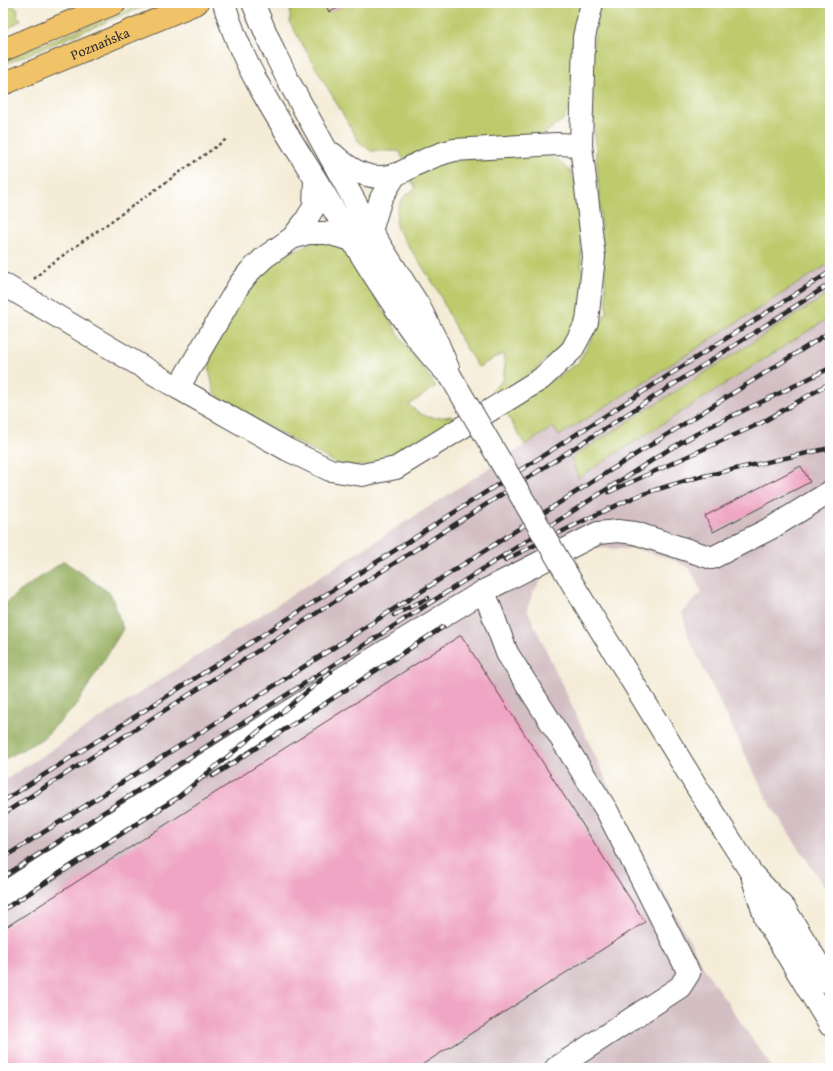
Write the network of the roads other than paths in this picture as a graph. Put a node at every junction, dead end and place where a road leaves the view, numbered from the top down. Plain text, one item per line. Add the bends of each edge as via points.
1 (115, 3) edge
2 (197, 3) edge
3 (224, 3) edge
4 (253, 3) edge
5 (592, 3) edge
6 (3, 50) edge
7 (3, 84) edge
8 (324, 144) junction
9 (582, 145) junction
10 (396, 174) junction
11 (315, 179) junction
12 (362, 236) junction
13 (292, 238) junction
14 (11, 289) edge
15 (178, 388) junction
16 (830, 492) edge
17 (484, 591) junction
18 (752, 874) junction
19 (3, 894) edge
20 (830, 983) edge
21 (830, 1025) edge
22 (556, 1068) edge

1 - 6 main road
2 - 7 main road, Poznańska
3 - 11 street via 253,73
4 - 8 street via 274,52
5 - 9 street via 584,37
8 - 10 street via 340,160 358,172 373,177
8 - 12 street
9 - 10 street via 549,144 454,150
9 - 15 street via 594,257 587,322 572,350 541,379 396,468 362,475 330,470 288,450
10 - 12 street
11 - 12 street
11 - 13 street via 314,207
12 - 13 street via 308,232
12 - 18 street, bridge via 419,306 451,376 575,588
13 - 15 street via 265,257 239,285
14 - 15 street
16 - 17 street via 712,558 635,533 598,533
17 - 19 street via 183,778
17 - 22 street via 507,653 607,811 689,973 680,987
18 - 20 street via 785,909
18 - 21 street via 766,920

